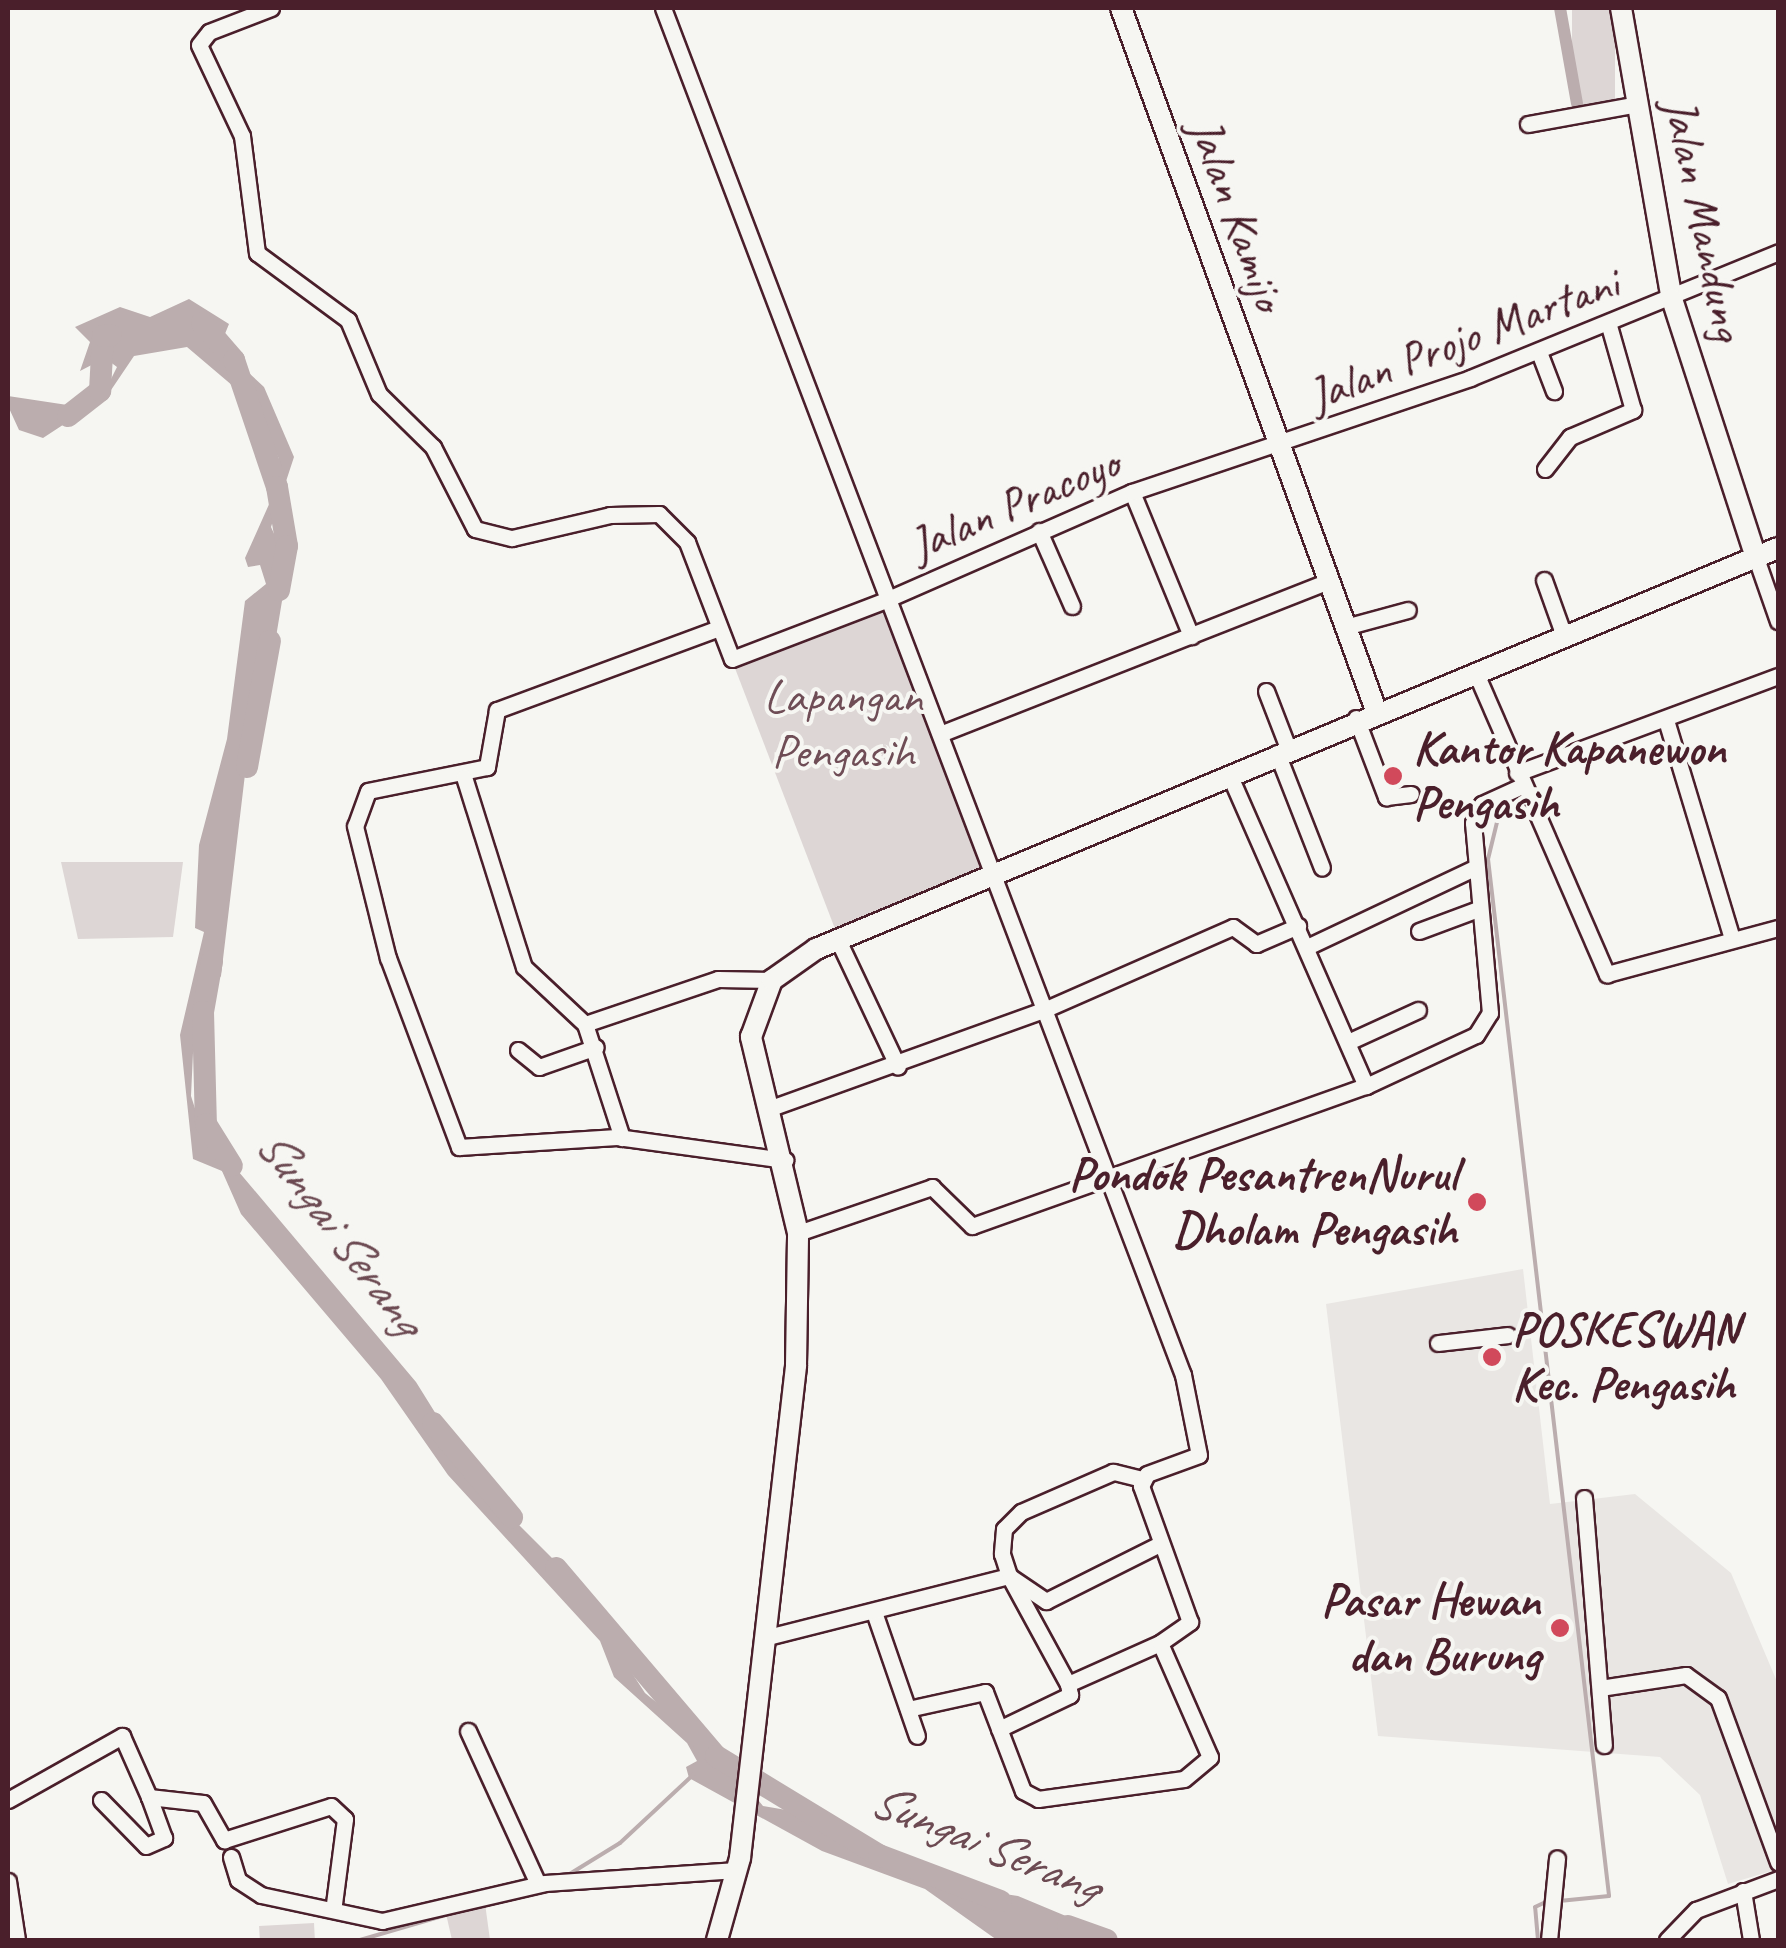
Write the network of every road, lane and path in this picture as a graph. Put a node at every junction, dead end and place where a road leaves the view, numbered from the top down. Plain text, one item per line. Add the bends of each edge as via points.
1 (271, 8) edge
2 (663, 8) edge
3 (1121, 8) edge
4 (1621, 8) edge
5 (1638, 104) junction
6 (1528, 124) dead end
7 (1778, 252) edge
8 (1672, 299) junction
9 (1609, 326) junction
10 (1539, 352) junction
11 (1554, 391) dead end
12 (1279, 447) junction
13 (1545, 470) dead end
14 (1132, 492) junction
15 (1039, 531) junction
16 (1778, 548) edge
17 (1756, 558) junction
18 (1544, 580) dead end
19 (1328, 581) junction
20 (888, 599) junction
21 (1072, 606) dead end
22 (1408, 610) dead end
23 (1778, 622) edge
24 (1345, 626) junction
25 (719, 628) junction
26 (1191, 636) junction
27 (1564, 636) junction
28 (1475, 670) junction
29 (1778, 676) edge
30 (1266, 691) dead end
31 (1366, 714) junction
32 (1666, 720) junction
33 (940, 734) junction
34 (1283, 750) junction
35 (1229, 774) junction
36 (464, 776) junction
37 (1520, 779) junction
38 (1411, 794) dead end
39 (1322, 868) dead end
40 (1474, 868) junction
41 (994, 874) junction
42 (1478, 909) junction
43 (1298, 926) junction
44 (1778, 928) edge
45 (1420, 931) dead end
46 (1732, 939) junction
47 (838, 940) junction
48 (1308, 947) junction
49 (772, 980) junction
50 (1046, 1009) junction
51 (1418, 1010) dead end
52 (585, 1024) junction
53 (1348, 1042) junction
54 (596, 1046) junction
55 (518, 1050) dead end
56 (898, 1067) junction
57 (1366, 1086) junction
58 (768, 1109) junction
59 (622, 1138) junction
60 (784, 1160) junction
61 (1109, 1178) junction
62 (798, 1233) junction
63 (1508, 1334) dead end
64 (1438, 1343) dead end
65 (1142, 1479) junction
66 (1584, 1498) dead end
67 (1160, 1544) junction
68 (1009, 1576) junction
69 (874, 1612) junction
70 (768, 1636) junction
71 (1160, 1642) junction
72 (1068, 1684) junction
73 (1600, 1688) junction
74 (908, 1709) junction
75 (999, 1729) junction
76 (468, 1731) dead end
77 (917, 1736) dead end
78 (1604, 1745) dead end
79 (149, 1797) junction
80 (8, 1800) edge
81 (101, 1800) dead end
82 (231, 1856) dead end
83 (1558, 1858) dead end
84 (1778, 1862) edge
85 (738, 1864) junction
86 (1778, 1878) edge
87 (8, 1881) edge
88 (541, 1883) junction
89 (1743, 1891) junction
90 (334, 1904) junction
91 (383, 1929) edge
92 (16, 1940) edge
93 (716, 1940) edge
94 (1549, 1940) edge
95 (1667, 1940) edge
96 (1751, 1940) edge

1 - 25 street via 199,45 242,136 257,253 348,320 379,394 433,448 475,529 512,538 610,514 659,514 687,542
2 - 20 street
3 - 12 main road, Jalan Kamijo
4 - 5 main road, Jalan Mandung
5 - 6 street
5 - 8 main road, Jalan Mandung
7 - 8 street, Jalan Projo Martani
8 - 9 street, Jalan Projo Martani
8 - 17 main road, Jalan Mandung
9 - 10 street, Jalan Projo Martani
9 - 13 street via 1633,410 1570,438
10 - 11 street
10 - 12 street, Jalan Projo Martani
12 - 14 street, Jalan Pracoyo
12 - 19 main road, Jalan Kamijo
14 - 15 street, Jalan Pracoyo
14 - 26 street
15 - 20 street, Jalan Pracoyo
15 - 21 street
16 - 17 main road
17 - 23 street
17 - 27 main road
18 - 27 street
19 - 24 main road, Jalan Kamijo
19 - 26 street
20 - 25 street via 732,659
20 - 33 street, Jalan Pracoyo
22 - 24 street
24 - 31 main road, Jalan Kamijo
25 - 36 street via 497,710 491,762
26 - 33 street
27 - 28 main road
28 - 31 main road
28 - 37 street
29 - 32 street
30 - 34 street
31 - 34 main road
31 - 38 street via 1386,797
32 - 37 street
32 - 46 street
33 - 41 street, Jalan Pracoyo
34 - 35 main road
34 - 39 street
35 - 41 main road
35 - 43 street
36 - 52 street via 528,976
36 - 59 street via 368,790 354,826 388,958 450,1132 472,1152
37 - 40 street via 1475,814
37 - 46 street via 1607,974
40 - 42 street
40 - 48 street
41 - 47 main road
41 - 50 street, Jalan Pracoyo
42 - 45 street
42 - 57 street via 1487,1022
43 - 48 street
43 - 50 street via 1256,944 1238,926
44 - 46 street
47 - 49 main road
47 - 56 street
48 - 53 street
49 - 52 street via 718,979
49 - 58 main road via 751,1036
50 - 56 street
50 - 61 street, Jalan Pracoyo
51 - 53 street
52 - 54 street
53 - 57 street
54 - 55 street via 539,1067
54 - 59 street
56 - 58 street
57 - 61 street
58 - 60 main road
59 - 60 street
60 - 62 main road
61 - 62 street via 972,1226 932,1187
61 - 65 street, Jalan Pracoyo via 1183,1375 1200,1447 1190,1464
62 - 70 main road via 796,1366
63 - 64 street
65 - 67 street
65 - 68 street, Jalan Pracoyo via 1113,1472 1015,1516 1002,1543
66 - 73 street
67 - 68 street via 1046,1601
67 - 71 street via 1190,1622
68 - 69 street
68 - 72 street
69 - 70 street
69 - 74 street
70 - 85 main road
71 - 72 street
71 - 75 street via 1209,1745 1204,1769 1038,1799 1023,1791
72 - 75 street via 1070,1696
73 - 78 street
73 - 84 street via 1686,1675 1709,1689 1728,1713
74 - 75 street via 979,1689
74 - 77 street
76 - 88 street
79 - 80 street via 122,1736
79 - 81 street via 163,1830 157,1845 140,1842
79 - 90 street via 203,1804 224,1840 319,1806 340,1810
82 - 90 street via 248,1889
83 - 94 street via 1548,1898
85 - 88 street
85 - 93 main road
86 - 89 street
87 - 92 street
88 - 91 street
89 - 95 street via 1696,1910
89 - 96 street
90 - 91 street

